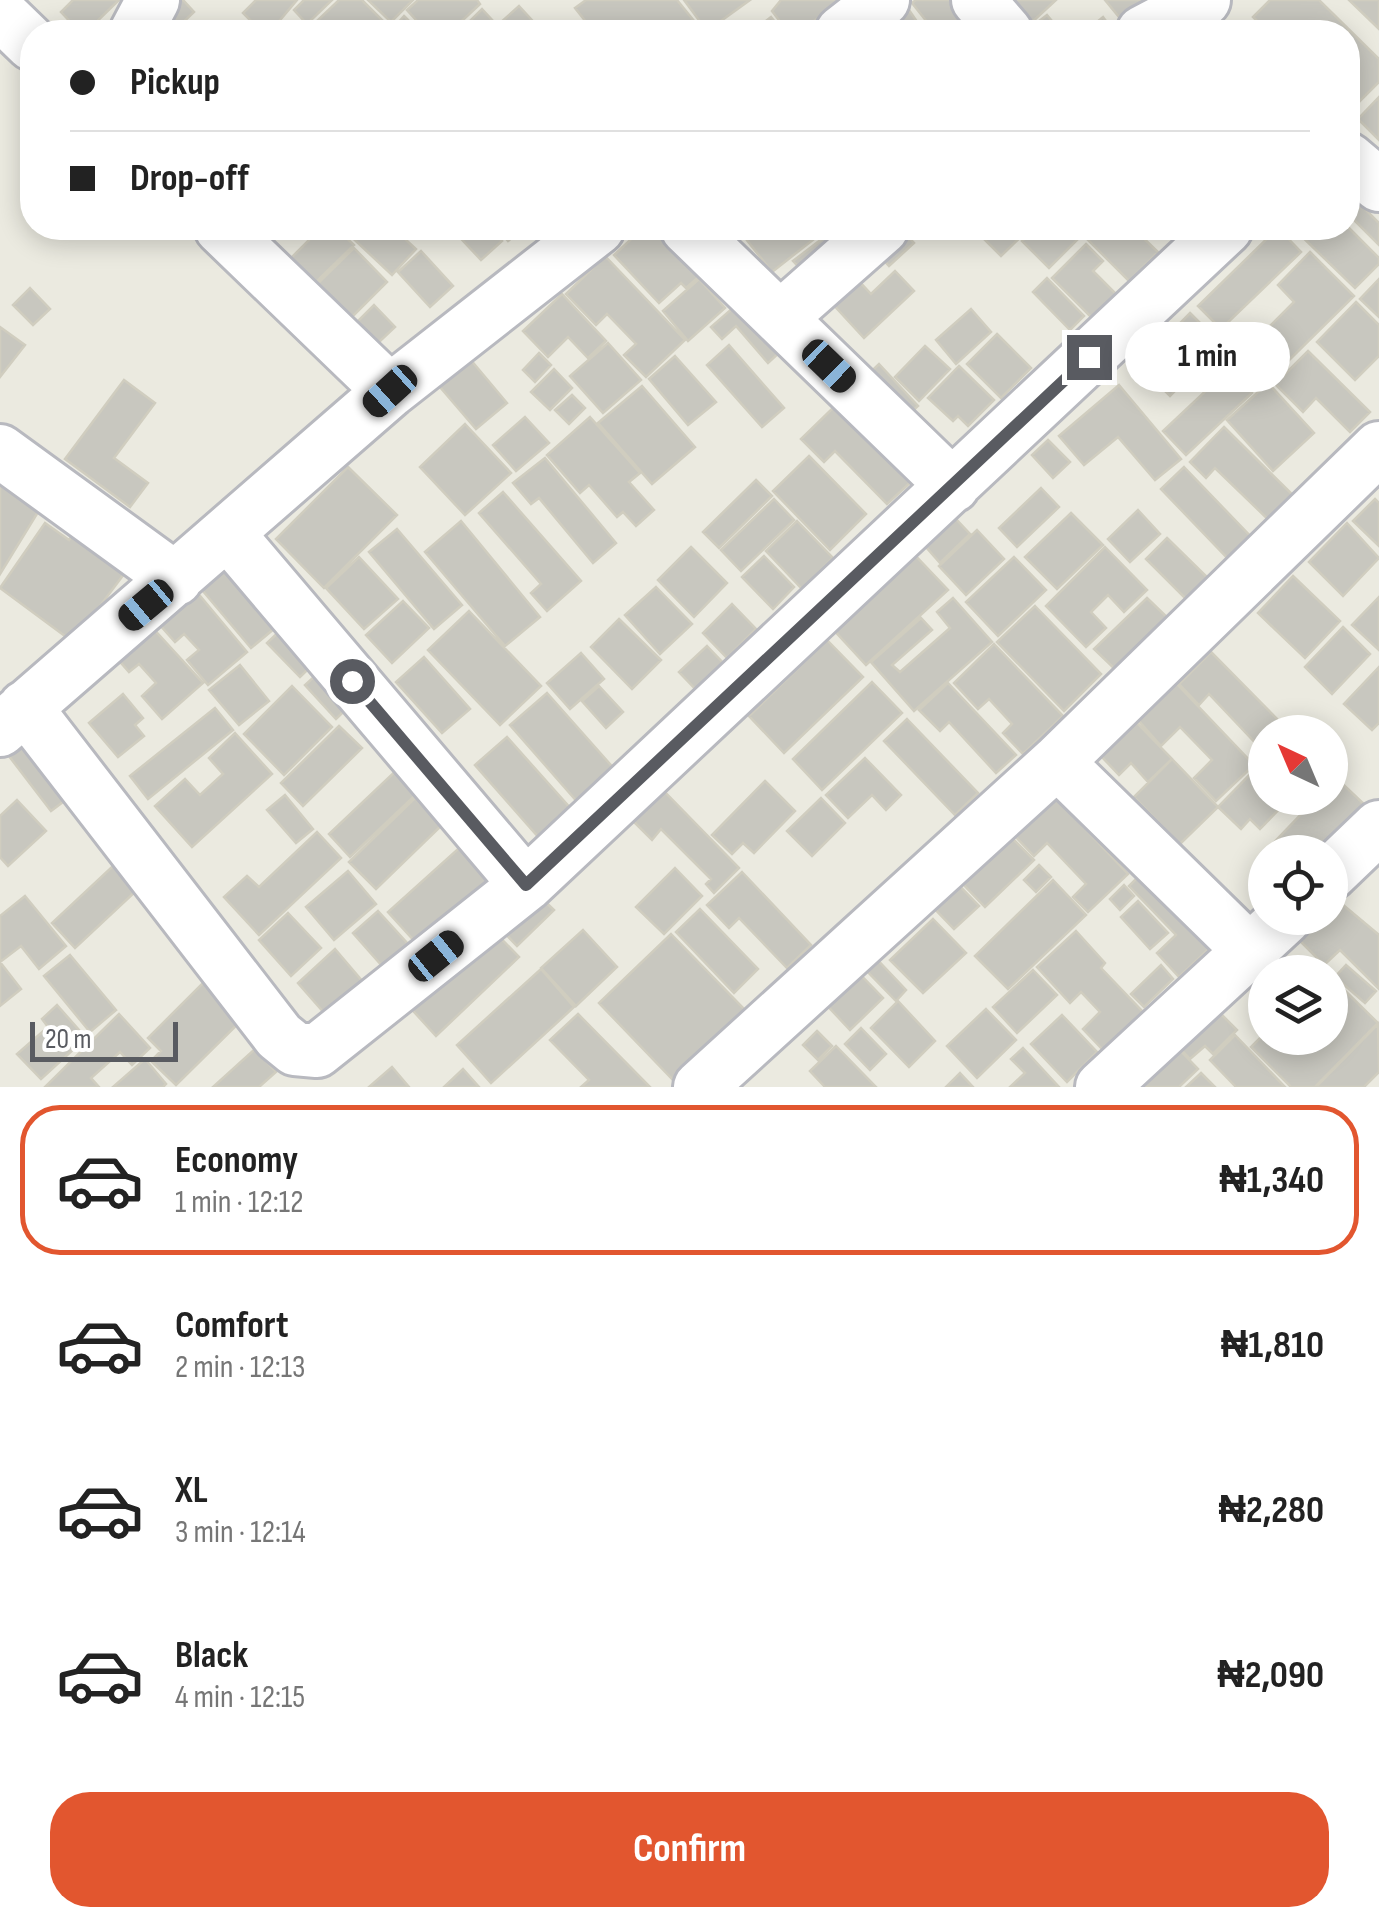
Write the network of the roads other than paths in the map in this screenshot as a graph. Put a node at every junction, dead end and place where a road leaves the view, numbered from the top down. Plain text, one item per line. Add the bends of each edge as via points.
1 (978, 0) edge
2 (0, 13) edge
3 (996, 20) edge
4 (20, 32) edge
5 (1360, 169) edge
6 (1379, 186) edge
7 (233, 240) edge
8 (583, 240) edge
9 (699, 240) edge
10 (868, 240) edge
11 (1213, 240) edge
12 (780, 318) junction
13 (390, 391) junction
14 (1379, 448) edge
15 (0, 451) edge
16 (952, 486) junction
17 (229, 535) junction
18 (176, 580) junction
19 (13, 719) edge
20 (1057, 762) junction
21 (1379, 826) edge
22 (1348, 856) edge
23 (526, 885) junction
24 (1248, 918) edge
25 (1267, 935) edge
26 (700, 1087) edge
27 (1102, 1087) edge

1 - 3 street
2 - 4 street
5 - 6 street
7 - 13 street
8 - 13 street
9 - 12 street
10 - 12 street
11 - 16 street
12 - 16 street
13 - 17 street
14 - 20 street
15 - 18 street
16 - 23 street
17 - 18 street
17 - 23 street
18 - 19 street
19 - 23 street via 295,1049 317,1051
20 - 24 street
20 - 26 street
21 - 22 street
25 - 27 street

